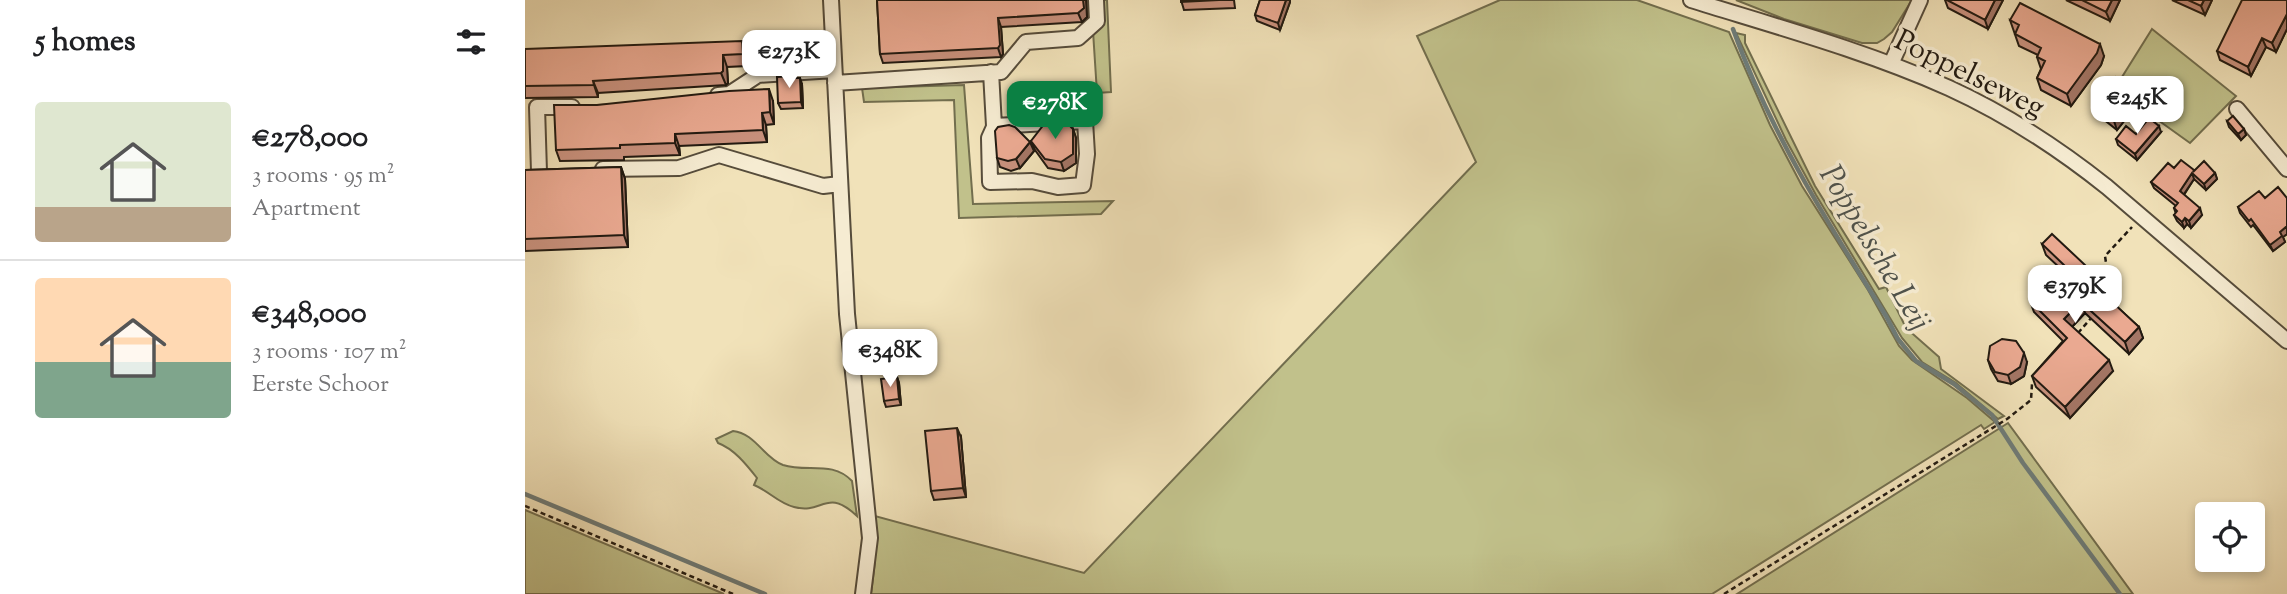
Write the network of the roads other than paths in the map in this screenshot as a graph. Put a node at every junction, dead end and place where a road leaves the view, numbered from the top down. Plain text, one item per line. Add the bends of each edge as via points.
1 (1096, 0) edge
2 (1691, 0) edge
3 (1920, 0) edge
4 (834, 1) edge
5 (1891, 64) junction
6 (991, 72) junction
7 (835, 77) junction
8 (703, 96) edge
9 (531, 106) edge
10 (588, 107) edge
11 (2237, 109) dead end
12 (994, 125) junction
13 (2287, 169) edge
14 (590, 170) edge
15 (539, 172) edge
16 (840, 184) junction
17 (2287, 341) edge
18 (863, 594) edge

1 - 6 street via 1097,21 1077,38 1026,42 1001,72
2 - 5 street, Poppelseweg
3 - 5 street
4 - 7 street
5 - 17 street, Poppelseweg via 1951,89 2079,164
6 - 7 street
6 - 12 street
7 - 8 street via 758,75 729,94
7 - 16 street
9 - 10 street
9 - 15 street
11 - 13 street
12 - 12 street via 988,146 990,182 1083,186 1085,121
14 - 16 street via 680,168 719,155 823,186
16 - 18 street via 869,526

